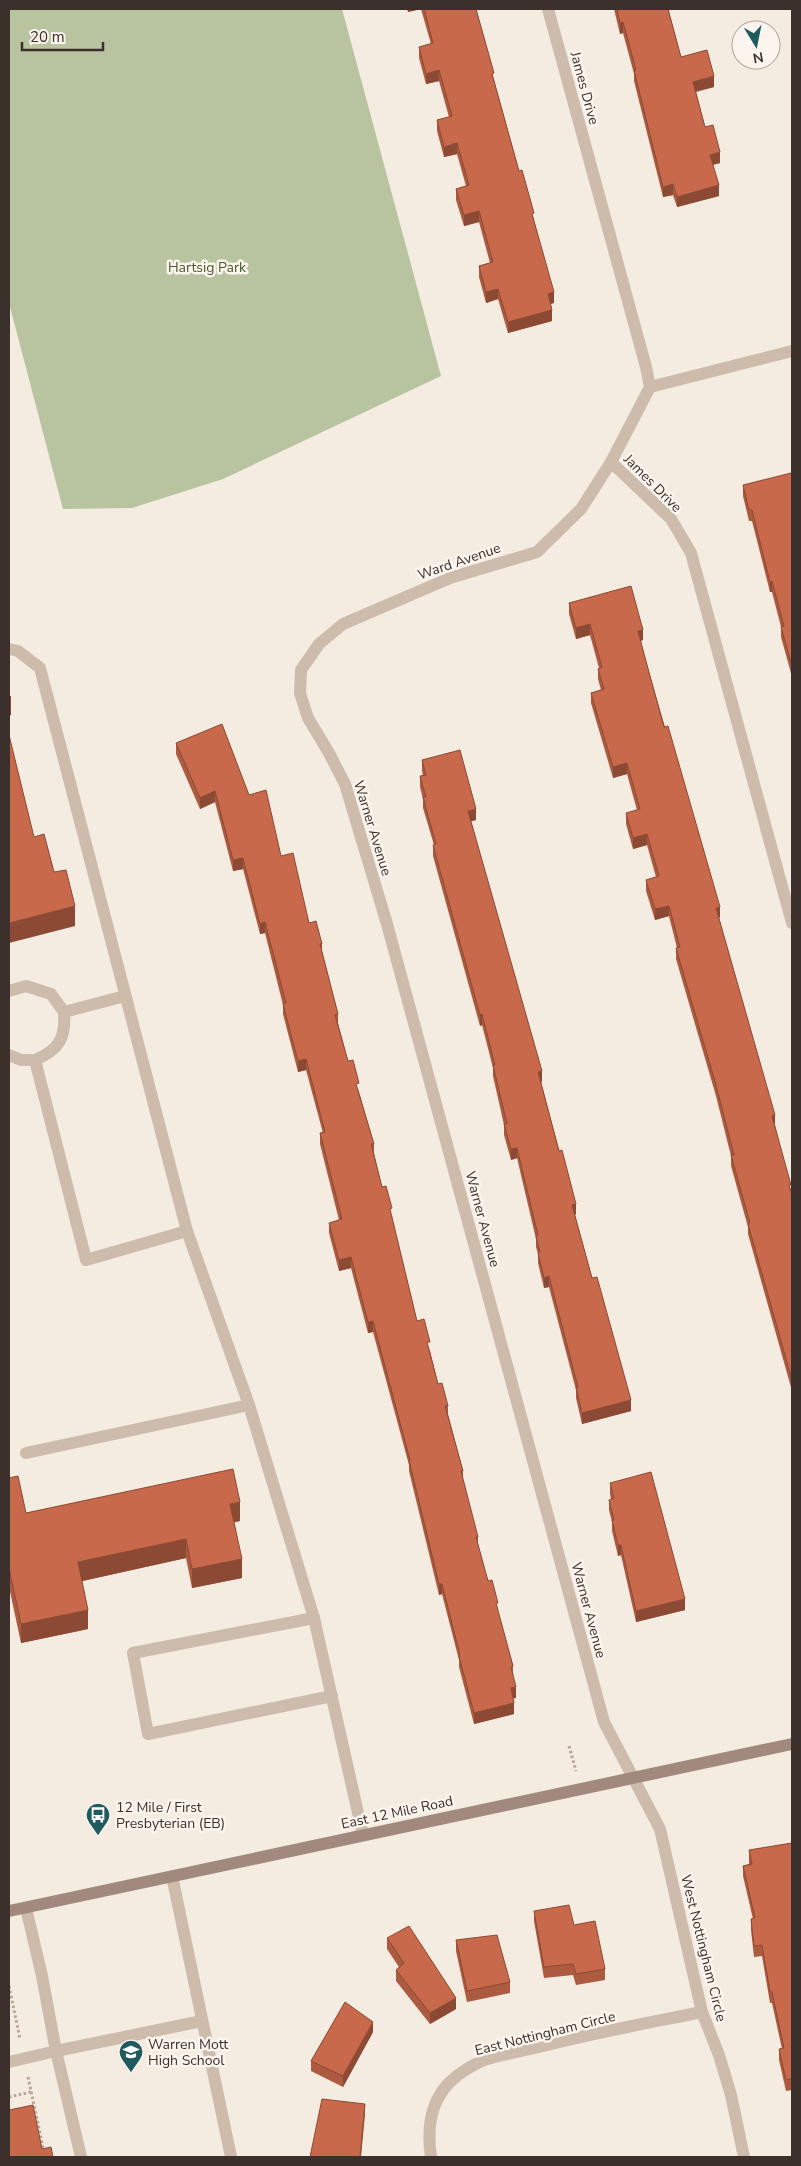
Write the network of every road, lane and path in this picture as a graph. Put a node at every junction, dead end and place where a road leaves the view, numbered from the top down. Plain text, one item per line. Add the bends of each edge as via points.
1 (548, 9) edge
2 (792, 351) edge
3 (650, 387) junction
4 (611, 462) junction
5 (9, 649) edge
6 (301, 670) joint
7 (792, 923) edge
8 (9, 991) edge
9 (125, 996) junction
10 (64, 1012) junction
11 (9, 1055) edge
12 (35, 1060) junction
13 (187, 1231) junction
14 (249, 1405) junction
15 (26, 1453) dead end
16 (314, 1618) junction
17 (332, 1696) junction
18 (792, 1744) edge
19 (569, 1746) dead end
20 (633, 1778) junction
21 (581, 1789) junction
22 (363, 1835) junction
23 (172, 1876) junction
24 (26, 1908) junction
25 (9, 1911) edge
26 (702, 2012) junction
27 (202, 2020) junction
28 (56, 2051) junction
29 (9, 2062) edge
30 (31, 2092) dead end
31 (9, 2097) edge
32 (81, 2157) edge
33 (231, 2157) edge
34 (431, 2157) edge
35 (744, 2157) edge

1 - 3 street, James Drive
2 - 3 street
3 - 4 street, James Drive
4 - 6 street, Ward Avenue via 581,509 537,552 450,578 343,624 319,644
4 - 7 street, James Drive via 671,519 691,553
5 - 9 street via 18,651 40,668
6 - 20 street, Warner Avenue via 300,693 308,718 344,784 387,924 604,1722
8 - 10 street via 26,986 51,994
9 - 10 street
9 - 13 street
10 - 12 street via 65,1027 60,1042 49,1054
11 - 12 street via 21,1060
12 - 13 street via 86,1260
13 - 14 street
14 - 15 street
14 - 16 street
16 - 17 street
16 - 17 street via 133,1653 148,1734
17 - 22 street
18 - 20 main road, East 12 Mile Road
19 - 21 path
20 - 21 main road, East 12 Mile Road
20 - 26 street, West Nottingham Circle via 660,1829
21 - 22 main road, East 12 Mile Road
22 - 23 main road, East 12 Mile Road
23 - 24 main road, East 12 Mile Road
23 - 27 street
24 - 25 main road, East 12 Mile Road
24 - 28 street
26 - 34 street, East Nottingham Circle via 558,2042 472,2066 449,2083 436,2102 428,2136
26 - 35 street, West Nottingham Circle via 724,2070
27 - 28 street
27 - 33 street
28 - 29 street
28 - 32 street
30 - 31 path

